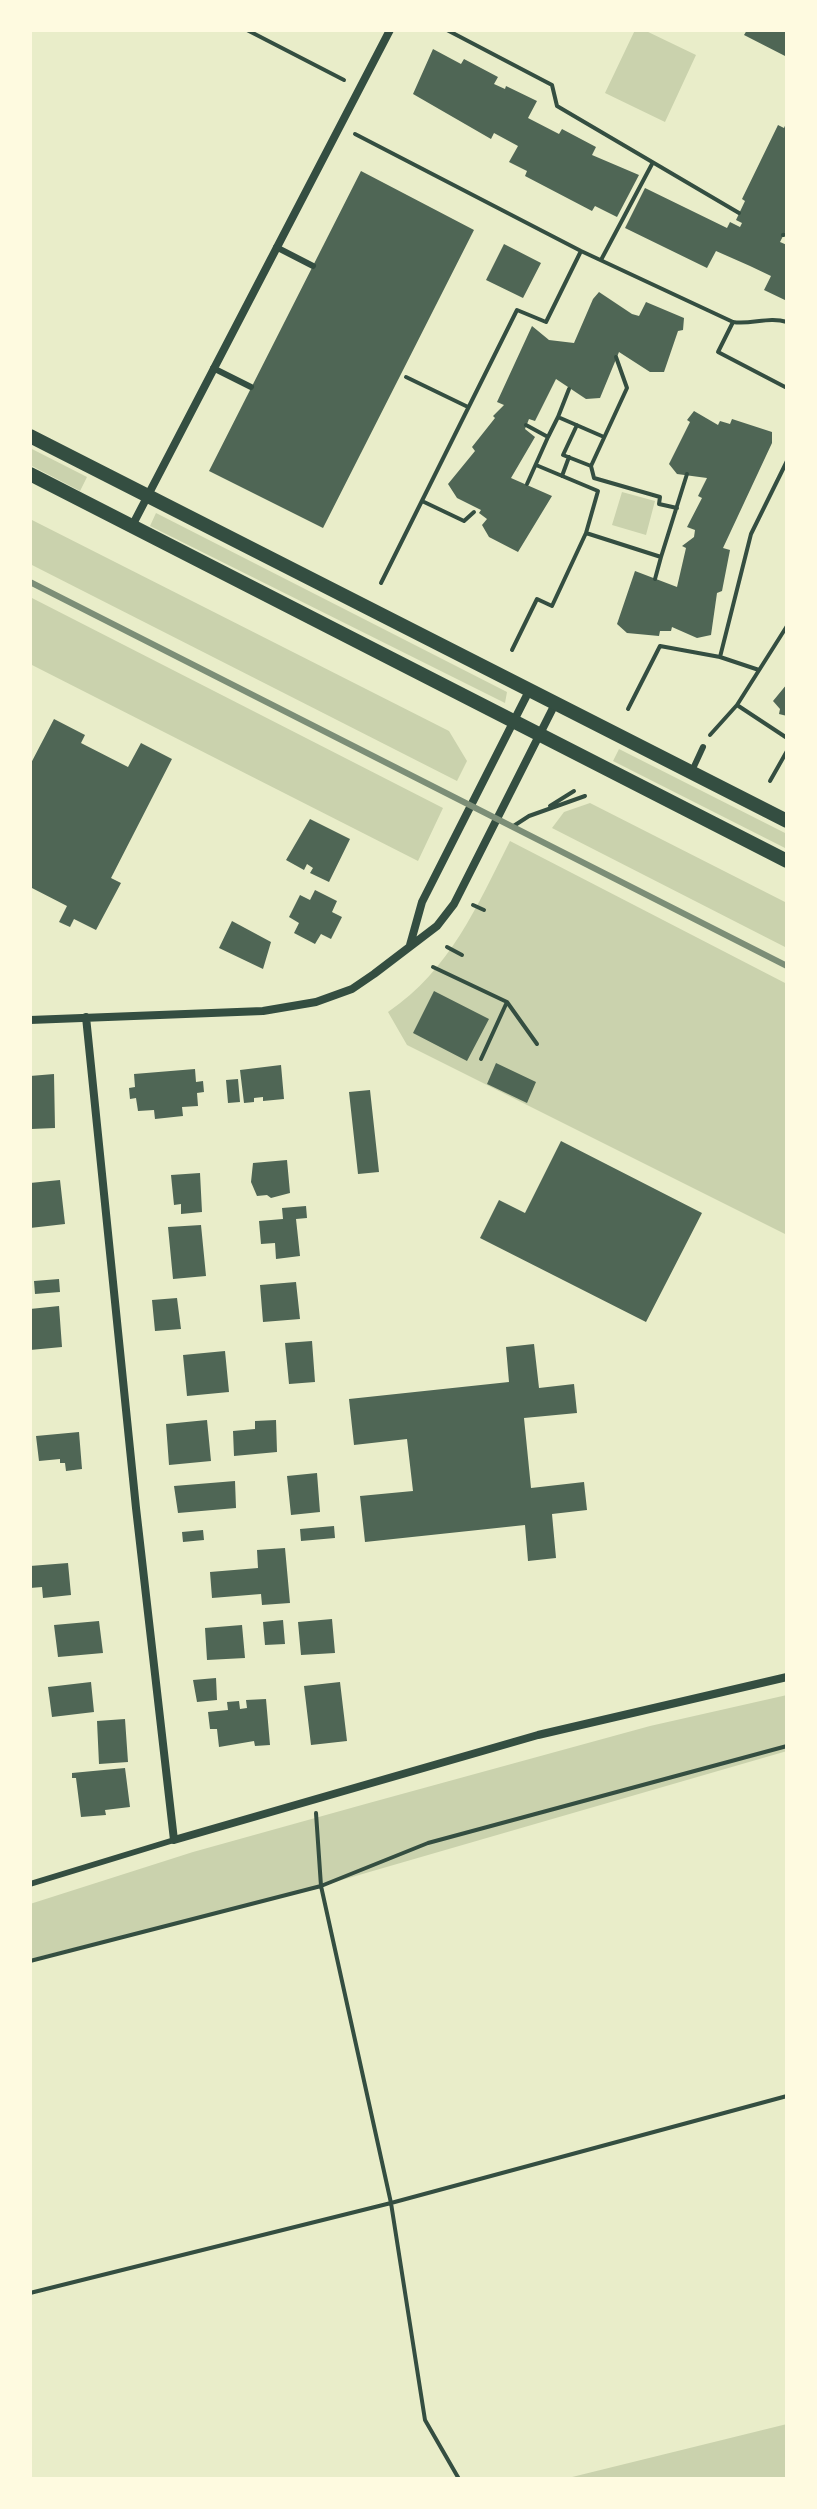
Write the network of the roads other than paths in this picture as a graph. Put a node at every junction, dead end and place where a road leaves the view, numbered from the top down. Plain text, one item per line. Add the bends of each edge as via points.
1 (390, 30) edge
2 (276, 247) junction
3 (313, 266) dead end
4 (213, 368) junction
5 (251, 387) dead end
6 (30, 436) edge
7 (30, 474) edge
8 (147, 495) junction
9 (132, 526) junction
10 (529, 691) junction
11 (555, 704) junction
12 (513, 721) junction
13 (540, 734) junction
14 (703, 747) road end
15 (691, 773) junction
16 (787, 821) edge
17 (787, 861) edge
18 (410, 945) junction
19 (86, 1017) junction
20 (30, 1020) edge
21 (787, 1677) edge
22 (174, 1840) junction
23 (30, 1884) edge

1 - 2 street
2 - 3 lane
2 - 4 street
4 - 5 lane
4 - 8 street
6 - 8 street
7 - 9 street
8 - 9 street
8 - 10 street
9 - 12 street
10 - 11 street
10 - 12 street
11 - 13 street
11 - 15 street
12 - 13 street
12 - 18 street via 422,902
13 - 17 street
13 - 18 street via 454,904 437,926
14 - 15 lane
15 - 16 street
18 - 19 street via 352,989 308,1004 263,1011
19 - 20 street
19 - 22 street
21 - 22 street via 538,1735
22 - 23 lane

